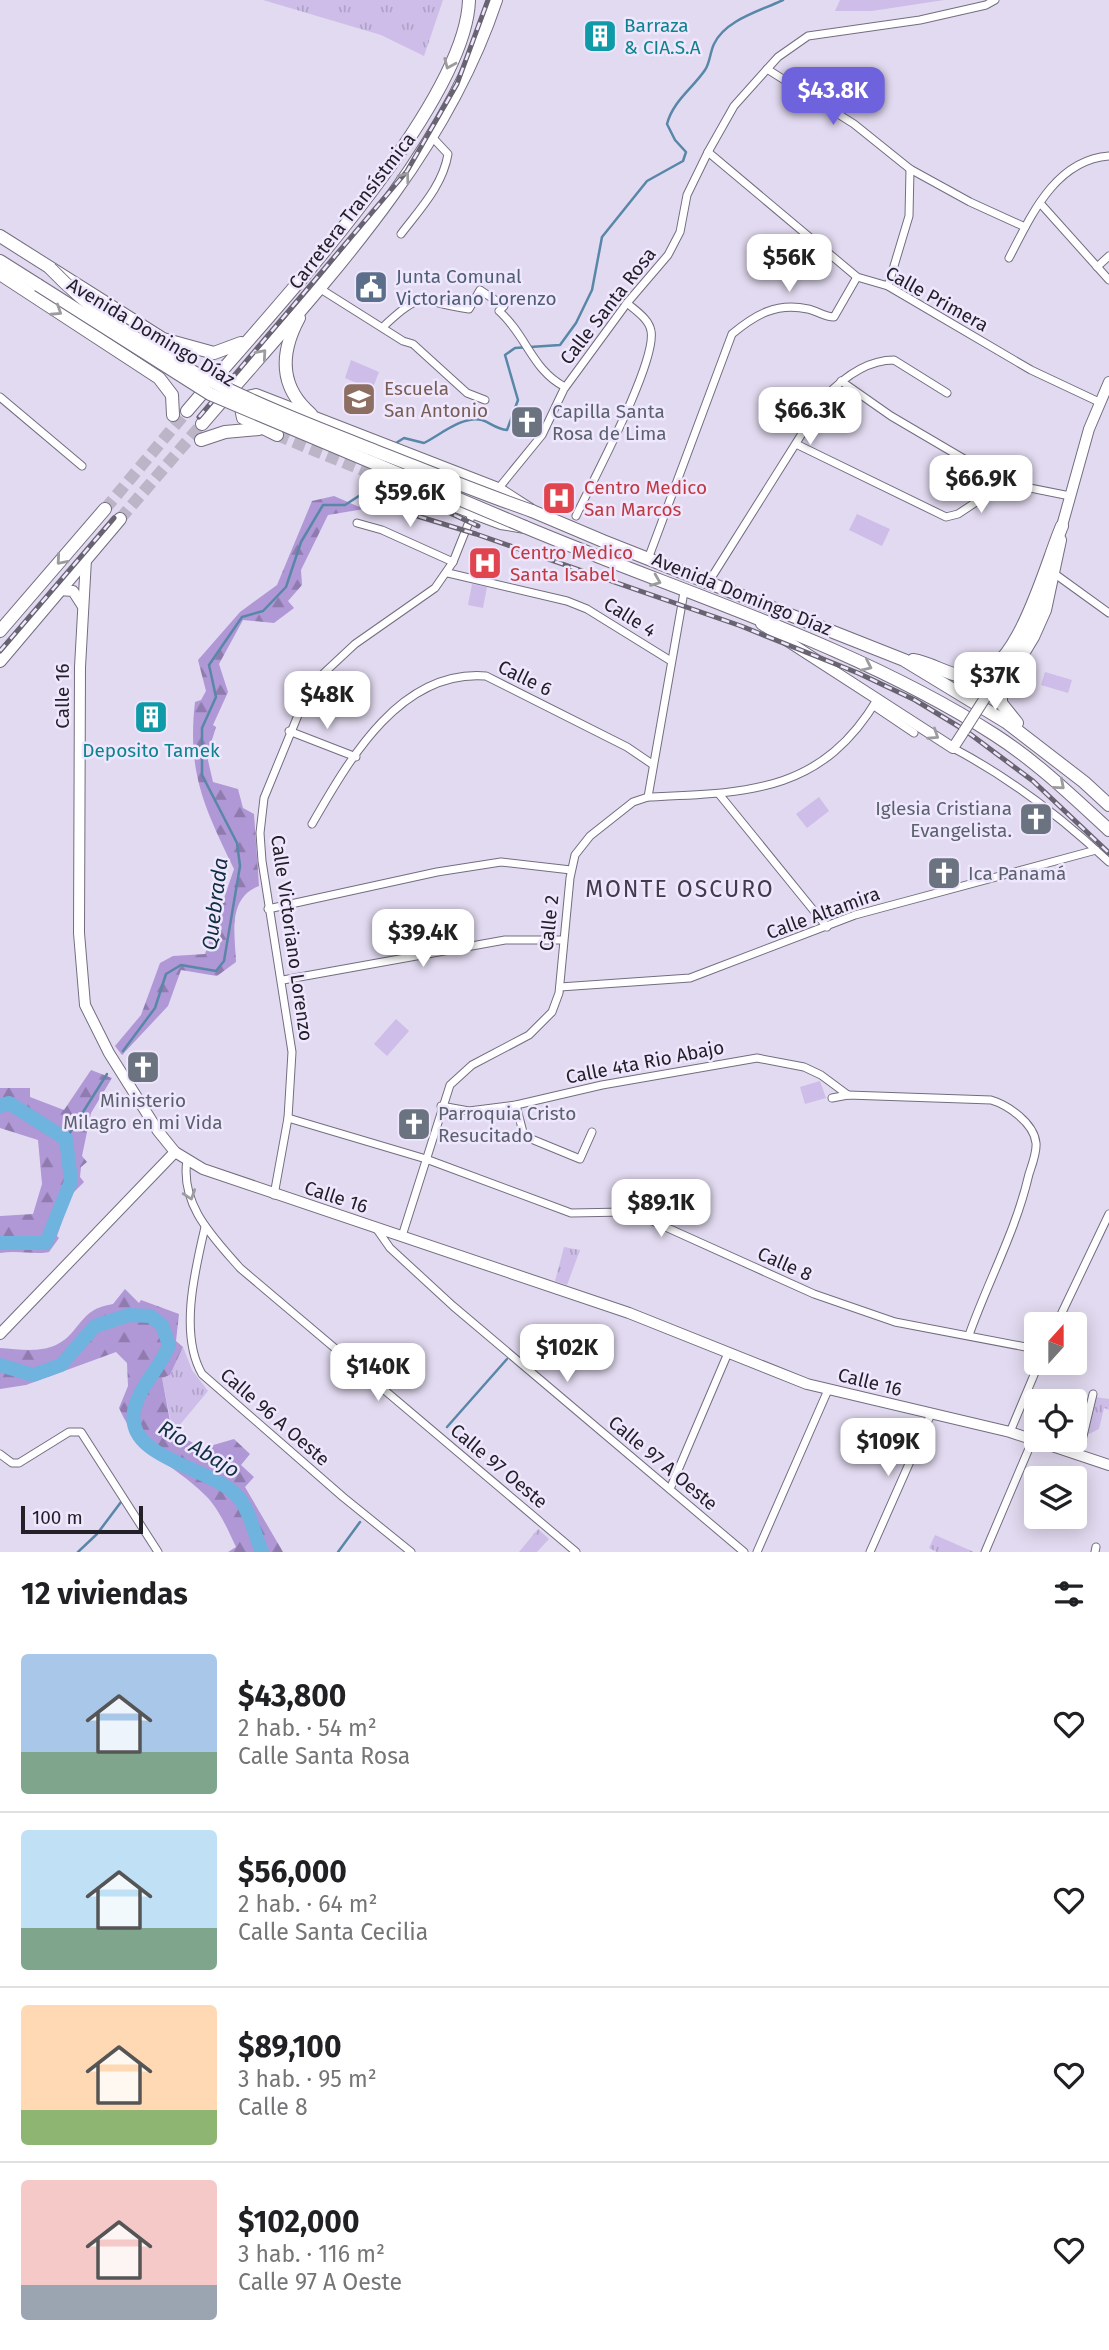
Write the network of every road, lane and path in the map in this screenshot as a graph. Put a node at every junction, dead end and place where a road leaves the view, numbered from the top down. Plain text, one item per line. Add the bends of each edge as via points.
1 (470, 0) edge
2 (496, 0) edge
3 (995, 0) edge
4 (767, 69) junction
5 (433, 138) junction
6 (708, 152) junction
7 (1109, 156) edge
8 (911, 169) junction
9 (1040, 203) junction
10 (1025, 227) junction
11 (401, 234) dead end
12 (0, 236) edge
13 (1109, 256) edge
14 (1009, 258) dead end
15 (0, 261) edge
16 (1097, 267) junction
17 (50, 268) junction
18 (0, 274) edge
19 (856, 276) junction
20 (1109, 280) edge
21 (888, 286) junction
22 (318, 288) junction
23 (309, 299) junction
24 (627, 303) junction
25 (384, 327) junction
26 (249, 337) junction
27 (163, 339) junction
28 (152, 373) junction
29 (841, 381) junction
30 (1109, 382) edge
31 (565, 387) junction
32 (947, 393) dead end
33 (0, 397) edge
34 (485, 400) dead end
35 (1099, 402) junction
36 (187, 411) tunnel mouth
37 (173, 415) dead end
38 (201, 424) tunnel mouth
39 (330, 425) junction
40 (263, 429) junction
41 (277, 436) tunnel mouth
42 (201, 440) tunnel mouth
43 (796, 444) junction
44 (82, 466) dead end
45 (1005, 483) junction
46 (397, 484) tunnel mouth
47 (498, 489) junction
48 (1070, 496) junction
49 (105, 509) tunnel mouth
50 (532, 510) junction
51 (473, 512) junction
52 (576, 516) dead end
53 (120, 519) tunnel mouth
54 (357, 523) dead end
55 (525, 527) junction
56 (1061, 530) junction
57 (86, 559) junction
58 (648, 559) junction
59 (453, 562) junction
60 (448, 573) junction
61 (1055, 574) junction
62 (708, 583) junction
63 (59, 590) junction
64 (684, 592) junction
65 (82, 605) junction
66 (1109, 613) edge
67 (752, 619) junction
68 (0, 631) edge
69 (904, 660) junction
70 (0, 661) edge
71 (671, 661) junction
72 (876, 702) junction
73 (289, 732) junction
74 (914, 733) dead end
75 (953, 748) junction
76 (1047, 752) junction
77 (356, 757) junction
78 (652, 764) junction
79 (719, 794) junction
80 (648, 797) junction
81 (1109, 805) edge
82 (312, 824) dead end
83 (1109, 830) edge
84 (1096, 850) junction
85 (1109, 862) edge
86 (571, 870) junction
87 (268, 909) junction
88 (827, 927) junction
89 (563, 940) junction
90 (283, 980) junction
91 (560, 986) junction
92 (848, 1095) junction
93 (832, 1098) dead end
94 (516, 1105) junction
95 (441, 1106) junction
96 (288, 1118) junction
97 (592, 1132) dead end
98 (175, 1152) junction
99 (426, 1159) junction
100 (187, 1160) junction
101 (274, 1195) junction
102 (1109, 1214) edge
103 (205, 1227) junction
104 (376, 1228) junction
105 (402, 1236) junction
106 (1062, 1312) edge
107 (0, 1334) edge
108 (969, 1335) junction
109 (1024, 1346) edge
110 (728, 1353) junction
111 (1034, 1376) edge
112 (828, 1390) junction
113 (1093, 1394) dead end
114 (930, 1414) junction
115 (1010, 1432) junction
116 (1024, 1436) edge
117 (1027, 1452) edge
118 (1076, 1452) edge
119 (1079, 1453) junction
120 (0, 1454) edge
121 (1109, 1465) edge
122 (670, 1489) junction
123 (159, 1552) edge
124 (411, 1552) edge
125 (576, 1552) edge
126 (744, 1552) edge
127 (757, 1552) edge
128 (870, 1552) edge
129 (985, 1552) edge

1 -> 26 main road, Carretera Transístmica via 469,17 449,68 398,156
2 - 5 main road, Carretera Transístmica via 465,77
3 - 4 street, Calle Santa Rosa via 920,20 808,36
4 - 6 street, Calle Santa Rosa via 734,106
4 - 8 street via 854,124
5 - 11 street via 448,154 447,162 437,186
22 -> 5 main road, Carretera Transístmica
6 - 19 street, Calle Primera
6 - 24 street, Calle Santa Rosa via 687,195 680,232 668,255
7 - 9 street via 1078,163
8 - 10 street
8 - 21 street via 909,216
9 - 10 street
9 - 16 street
10 - 14 street
12 - 17 main road
13 - 16 street
15 - 55 main road, Avenida Domingo Díaz, bridge via 210,394
16 - 20 street
17 - 27 main road
17 - 50 main road, Avenida Domingo Díaz, bridge via 88,305 220,386
18 -> 28 main road
19 - 21 street, Calle Primera
19 - 58 street via 834,317 809,309 770,309 732,334
21 - 35 street, Calle Primera via 1031,370
22 - 23 main road, Carretera Transístmica
22 - 25 street
38 -> 23 main road, Carretera Transístmica
23 - 39 main road via 287,344 285,371 299,402
24 - 31 street, Calle Santa Rosa
24 - 52 street via 646,320 651,344 638,384
25 - 31 street via 408,303 419,299 469,309 480,290 504,306 499,311 527,343 541,370
25 - 34 street via 413,344 467,393
26 - 27 main road via 219,353
26 - 36 main road, Carretera Transístmica
27 - 28 main road via 173,359 166,371
28 - 37 main road via 170,391
29 - 32 street via 869,365 894,360
29 - 43 street via 825,397
29 - 45 street
30 - 35 main road
31 - 47 street, Calle Santa Rosa via 542,435
33 - 44 street
35 - 48 main road
39 - 40 main road via 250,395 243,402 242,415
39 - 47 main road
40 - 41 main road
40 - 42 main road via 236,430
43 - 45 street via 946,517
43 - 62 street
45 - 48 street
46 - 51 main road
47 - 50 main road
48 - 56 main road
49 -> 68 main road
50 - 58 main road, Avenida Domingo Díaz
51 - 55 main road
51 - 59 street, Calle Victoriano Lorenzo
53 - 57 main road
54 - 59 street
55 -> 64 main road, Avenida Domingo Díaz
56 - 61 main road
56 - 69 main road via 1028,616 986,674 956,675
56 - 75 main road, bridge via 1032,623
57 - 63 main road
57 - 65 main road, Calle 16
58 - 62 main road, Avenida Domingo Díaz
59 - 60 street, Calle Victoriano Lorenzo
60 - 71 street, Calle 4 via 577,605
60 - 73 street, Calle Victoriano Lorenzo via 425,597 355,644 319,675 301,701
61 - 66 street
61 - 76 main road via 1039,625 1000,697 1009,715
62 - 69 main road, Avenida Domingo Díaz
63 - 65 main road via 73,591
63 - 70 main road
64 - 67 main road, Avenida Domingo Díaz
64 - 71 street
65 - 98 main road, Calle 16 via 79,933 83,997 110,1054
67 - 72 main road
67 -> 83 main road, Avenida Domingo Díaz via 844,655 950,707 1041,769
69 - 76 main road, Avenida Domingo Díaz via 959,691
71 - 78 street
72 - 74 street
72 -> 75 main road
72 - 79 street via 846,743 827,759 773,784
73 - 77 street
73 - 87 street, Calle Victoriano Lorenzo via 261,816
75 - 84 street via 1023,789
76 - 81 main road, Avenida Domingo Díaz
77 - 78 street, Calle 6 via 382,720 402,703 451,677 468,674 486,676
77 - 82 street, Calle 6
78 - 80 street
79 - 80 street
79 - 88 street
80 - 86 street, Calle 2 via 634,802 590,836 575,855
84 - 85 street
84 - 88 street, Calle Altamira via 887,905
86 - 87 street via 501,862
86 - 89 street, Calle 2
87 - 90 street, Calle Victoriano Lorenzo
88 - 91 street, Calle Altamira via 690,978
89 - 90 street via 505,940
89 - 91 street, Calle 2
90 - 96 street, Calle Victoriano Lorenzo via 292,1052
91 - 95 street, Calle 2 via 544,1022 520,1041 466,1070 450,1085
92 - 93 street
92 - 94 street, Calle 4ta Rio Abajo via 804,1067 757,1058
92 - 108 street via 991,1100 1007,1107 1032,1132 1037,1144 1025,1192
94 - 95 street, Calle 4ta Rio Abajo via 469,1111
94 - 97 street via 524,1136 580,1159
95 - 99 street, Calle 2
96 - 99 street, Calle 8
96 - 101 street, Calle Victoriano Lorenzo
98 - 100 main road, Calle 16
98 - 107 main road
99 - 105 street, Calle 2
99 - 108 street, Calle 8 via 571,1213 625,1212 677,1230 814,1294 895,1322
100 - 101 main road, Calle 16
100 -> 103 street, Calle 97 Oeste via 189,1194
101 - 104 main road, Calle 16
102 - 106 street
103 - 124 street, Calle 96 A Oeste via 191,1340 193,1358 202,1374
103 - 125 street, Calle 97 Oeste via 240,1268 284,1308
104 - 105 main road, Calle 16
104 - 122 street, Calle 97 A Oeste via 390,1248 453,1306
105 - 110 main road, Calle 16 via 607,1305
108 - 109 street, Calle 8
110 - 112 main road, Calle 16
110 - 122 street
111 - 115 street
112 - 114 main road, Calle 16
112 - 127 street
113 - 119 street
114 - 115 main road, Calle 16
114 - 128 street
115 - 116 main road, Calle 16
117 - 129 street
118 - 119 main road, Calle 16
119 - 121 main road, Calle 16
120 - 123 street via 19,1463 69,1432 81,1432
122 - 126 street, Calle 97 A Oeste

